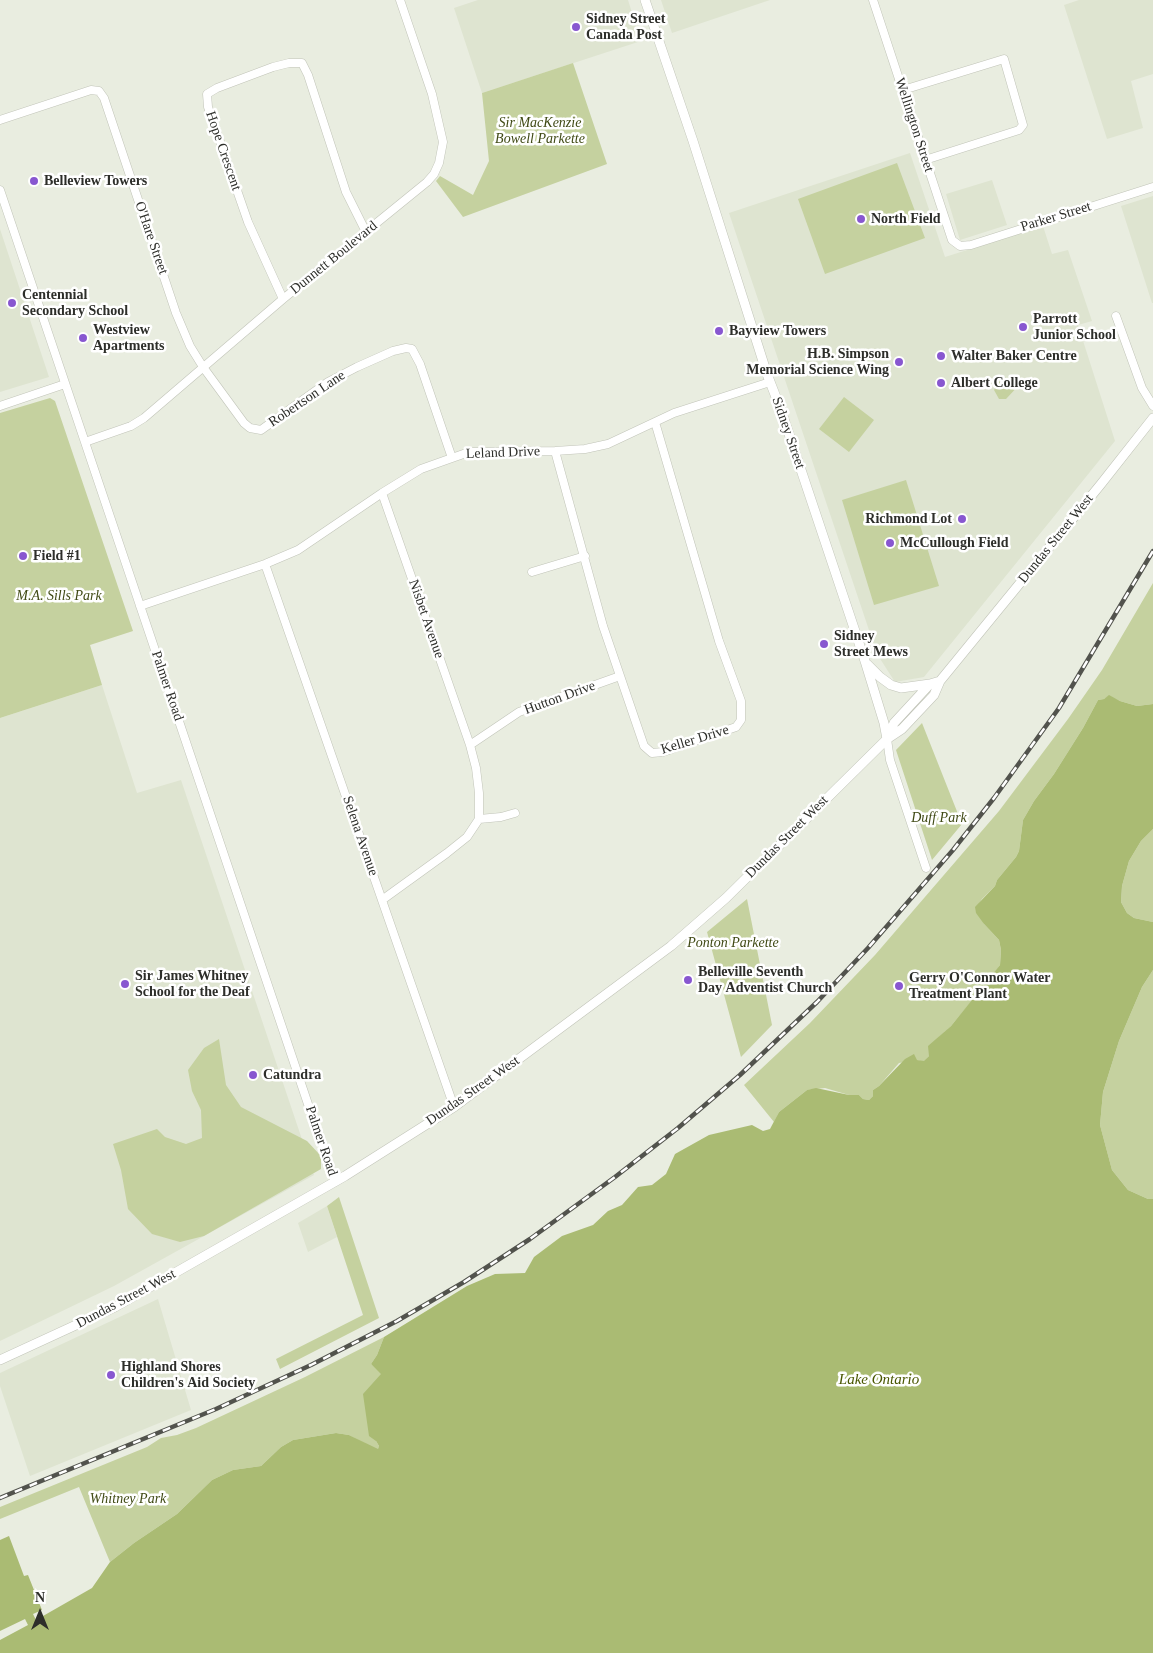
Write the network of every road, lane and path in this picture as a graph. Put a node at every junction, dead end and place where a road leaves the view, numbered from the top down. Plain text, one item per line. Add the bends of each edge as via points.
1 (400, 0) edge
2 (645, 0) edge
3 (873, 0) edge
4 (903, 90) junction
5 (0, 120) edge
6 (925, 160) junction
7 (1153, 187) edge
8 (0, 190) edge
9 (366, 232) junction
10 (960, 246) joint
11 (283, 299) junction
12 (1116, 316) dead end
13 (203, 367) junction
14 (770, 382) junction
15 (65, 384) junction
16 (0, 406) edge
17 (1153, 406) edge
18 (1153, 418) edge
19 (656, 422) junction
20 (85, 442) junction
21 (554, 451) junction
22 (452, 458) junction
23 (382, 493) junction
24 (585, 556) junction
25 (265, 564) junction
26 (532, 572) dead end
27 (140, 606) junction
28 (865, 661) junction
29 (620, 676) junction
30 (940, 681) junction
31 (930, 684) junction
32 (887, 739) junction
33 (470, 745) junction
34 (516, 812) dead end
35 (479, 819) junction
36 (926, 868) dead end
37 (382, 900) junction
38 (454, 1107) junction
39 (336, 1182) junction
40 (0, 1360) edge

1 - 9 street, Dunnett Boulevard via 432,94 443,142 434,174
2 - 14 main road, Sidney Street
3 - 4 street, Wellington Street
4 - 6 street, Wellington Street
4 - 6 street via 1004,59 1022,125 1019,130
5 - 13 street, O'Hare Street via 91,90 99,91 176,313
6 - 10 street, Wellington Street via 952,240
7 - 10 street, Parker Street
8 - 15 street, Palmer Road
9 - 11 street, Dunnett Boulevard
9 - 11 street, Hope Crescent via 346,192 302,64 289,63 273,68 207,94 208,107 248,222
11 - 13 street, Dunnett Boulevard
12 - 17 street via 1142,388
13 - 20 street, Dunnett Boulevard via 144,418 131,426
13 - 22 street, Robertson Lane via 244,423 260,430 328,382 357,366 393,351 412,350 420,364
14 - 19 street, Leland Drive via 674,413
14 - 28 main road, Sidney Street
15 - 16 street
15 - 20 street, Palmer Road
18 - 30 main road, Dundas Street West
19 - 21 street, Leland Drive via 608,444
19 - 29 street, Keller Drive via 720,642 741,701 741,720 736,727 652,753 644,746
20 - 27 street, Palmer Road
21 - 22 street, Leland Drive via 469,452
21 - 24 street, Keller Drive
22 - 23 street, Leland Drive via 421,469
23 - 25 street, Leland Drive via 298,550
23 - 33 street, Nisbet Avenue
24 - 26 street
24 - 29 street, Keller Drive
25 - 27 street, Leland Drive
25 - 37 street, Selena Avenue
27 - 39 street, Palmer Road
28 - 31 main road via 891,685 901,688
28 - 32 main road, Sidney Street
29 - 33 street, Hutton Drive via 519,712
30 - 31 main road
30 - 32 main road, Dundas Street West via 934,695 902,729
31 - 32 main road, Dundas Street West via 894,723
32 - 36 street, Sidney Street via 890,760
32 - 38 main road, Dundas Street West via 726,898 671,946
33 - 35 street via 476,768
34 - 35 street
35 - 37 street via 467,837
37 - 38 street, Selena Avenue
38 - 39 main road, Dundas Street West
39 - 40 main road, Dundas Street West via 115,1308

